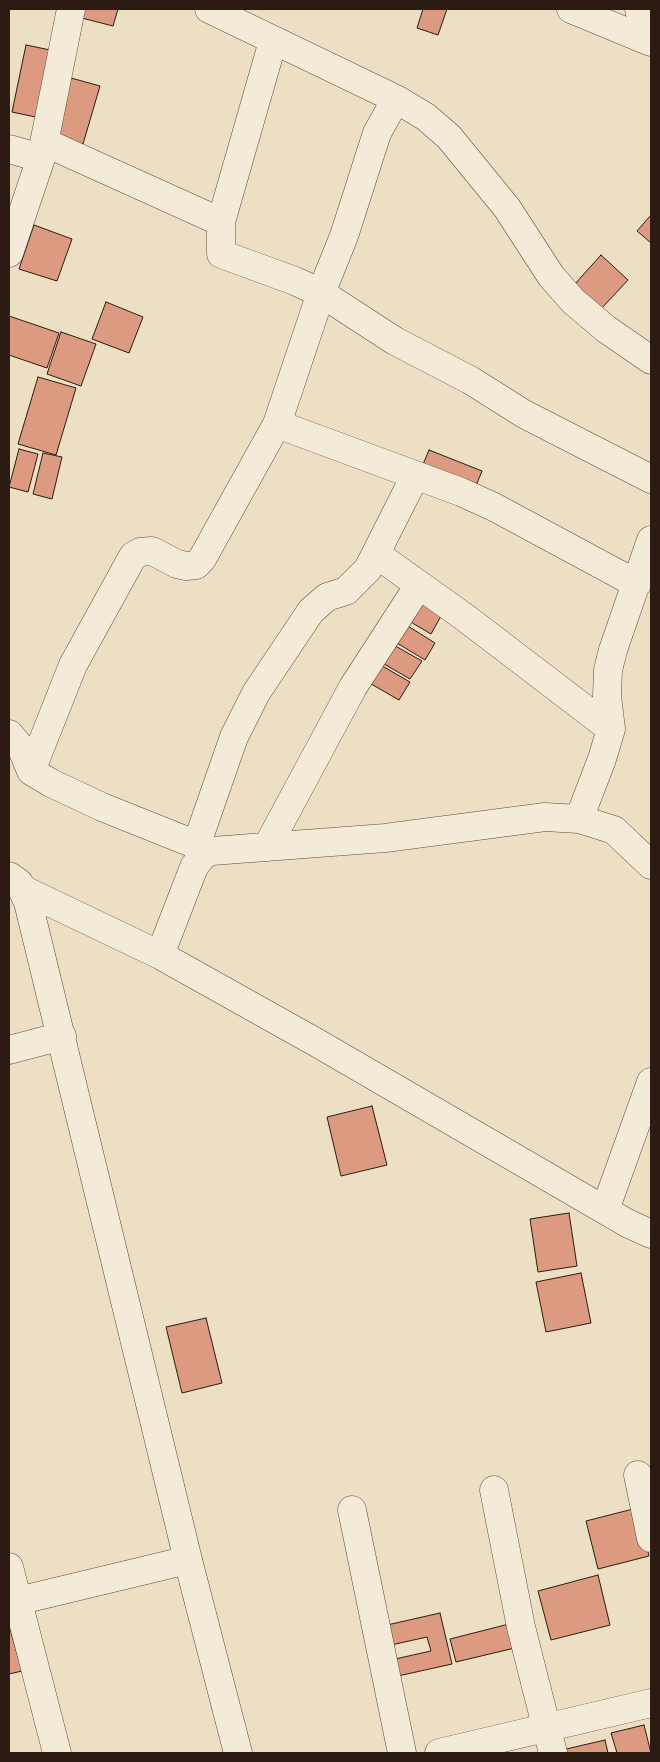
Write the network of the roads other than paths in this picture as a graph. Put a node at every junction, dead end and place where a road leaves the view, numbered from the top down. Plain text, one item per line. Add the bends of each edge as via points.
1 (71, 9) edge
2 (209, 9) edge
3 (571, 9) edge
4 (639, 9) edge
5 (273, 41) junction
6 (649, 41) edge
7 (396, 99) junction
8 (9, 149) edge
9 (43, 150) junction
10 (221, 222) junction
11 (9, 253) edge
12 (321, 293) junction
13 (651, 360) edge
14 (277, 424) junction
15 (415, 476) junction
16 (651, 479) edge
17 (651, 540) edge
18 (376, 554) junction
19 (637, 584) junction
20 (419, 586) junction
21 (611, 729) junction
22 (9, 734) edge
23 (31, 771) junction
24 (579, 820) junction
25 (204, 847) junction
26 (266, 847) junction
27 (651, 865) edge
28 (16, 883) edge
29 (160, 956) junction
30 (62, 1036) junction
31 (9, 1050) edge
32 (651, 1082) edge
33 (604, 1210) junction
34 (651, 1234) edge
35 (638, 1475) dead end
36 (494, 1490) dead end
37 (352, 1510) dead end
38 (651, 1538) edge
39 (188, 1560) junction
40 (9, 1567) edge
41 (13, 1602) edge
42 (651, 1703) edge
43 (550, 1740) edge
44 (58, 1753) edge
45 (238, 1753) edge
46 (402, 1753) edge
47 (439, 1753) edge

1 - 9 street
2 - 5 street
3 - 6 street
4 - 6 street
5 - 7 street
5 - 10 street
7 - 12 street via 377,133 344,236
7 - 13 street via 426,117 449,137 508,208 551,276 573,301
8 - 9 street
9 - 10 street
9 - 11 street
10 - 12 street via 221,254
12 - 14 street
12 - 16 street via 395,341 470,380 524,414
14 - 15 street
14 - 23 street via 196,565 177,564 152,551 133,556 73,665
15 - 18 street
15 - 19 street via 494,507
17 - 19 street
18 - 20 street
18 - 25 street via 356,583 346,591 327,598 311,611 256,693 234,737
19 - 21 street via 608,670
20 - 21 street
20 - 26 street via 352,687
21 - 24 street
22 - 23 street via 22,749
23 - 25 street via 102,807
24 - 26 street via 545,817 384,838
24 - 27 street via 614,830
25 - 26 street
25 - 29 street
28 - 29 street
28 - 30 street
29 - 33 street via 320,1044
30 - 31 street
30 - 39 street
32 - 33 street
33 - 34 street
35 - 38 street
36 - 43 street via 521,1627
37 - 46 street
39 - 41 street
39 - 45 street
40 - 41 street
41 - 44 street
42 - 43 street
43 - 47 street

